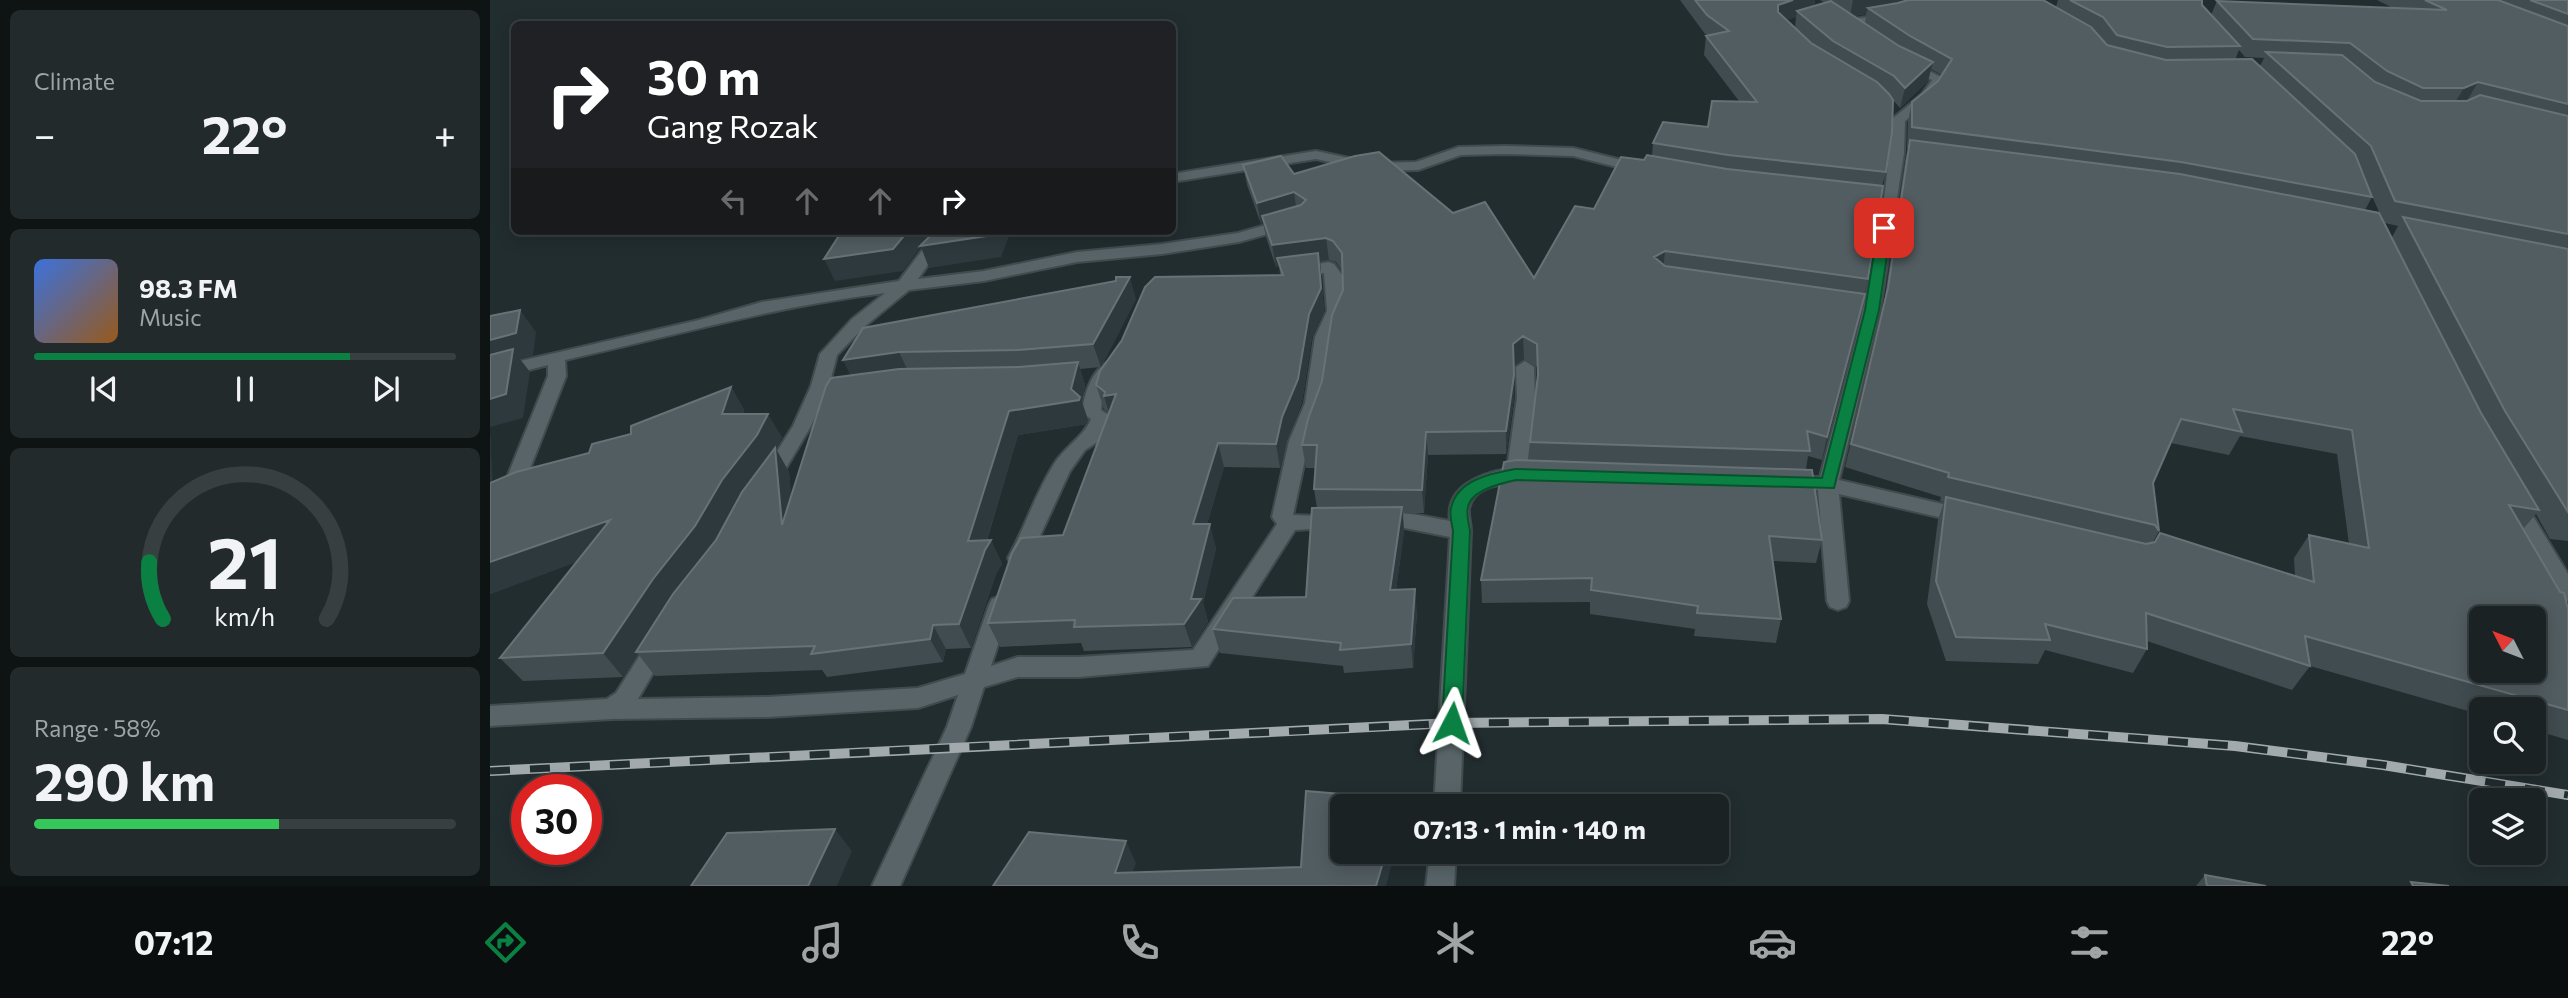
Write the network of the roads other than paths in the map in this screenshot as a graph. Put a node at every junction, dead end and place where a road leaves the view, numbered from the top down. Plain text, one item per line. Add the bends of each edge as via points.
1 (1931, 1) edge
2 (1947, 1) edge
3 (1867, 37) edge
4 (1891, 54) edge
5 (1378, 166) junction
6 (1661, 173) edge
7 (1330, 174) edge
8 (1176, 177) edge
9 (1298, 221) edge
10 (949, 235) edge
11 (1277, 275) edge
12 (905, 285) junction
13 (1121, 352) edge
14 (556, 357) junction
15 (1525, 367) dead end
16 (490, 374) edge
17 (1106, 375) junction
18 (1084, 376) dead end
19 (839, 394) edge
20 (816, 396) junction
21 (1516, 474) junction
22 (1552, 475) edge
23 (1762, 482) edge
24 (1828, 484) junction
25 (2509, 492) edge
26 (754, 501) edge
27 (490, 502) edge
28 (1988, 522) edge
29 (1289, 523) junction
30 (1461, 531) junction
31 (2568, 593) edge
32 (1838, 601) dead end
33 (674, 621) edge
34 (975, 679) junction
35 (612, 709) junction
36 (490, 716) edge
37 (1448, 794) edge
38 (1442, 864) edge
39 (886, 886) edge
40 (1440, 886) edge

1 - 2 street
1 - 3 street via 1890,17 1842,21
4 - 24 street via 1939,79 1926,98 1896,115 1903,154 1882,200 1866,309
5 - 6 street via 1419,166 1459,151 1505,150 1573,152
5 - 7 street
5 - 8 street via 1316,155
9 - 12 street via 1240,237
10 - 12 street
11 - 29 street via 1328,267 1334,275 1335,311 1282,517
12 - 14 street via 762,307
12 - 20 street via 829,354
13 - 17 street
14 - 16 street
14 - 27 street via 557,376 525,461 512,489
15 - 21 street via 1526,398
17 - 18 street
17 - 34 street via 1094,390 1091,413 1101,416 1095,436 1077,446 1059,471 1007,582
19 - 20 street
20 - 26 street via 781,463
21 - 22 street
21 - 30 street via 1486,480 1465,497 1459,508
23 - 24 street
24 - 28 street
24 - 32 street
25 - 31 street
29 - 30 street via 1405,521
29 - 34 street via 1200,659 1017,667
30 - 37 street
33 - 35 street via 624,700
34 - 35 street via 918,698 768,707
34 - 39 street via 941,772
35 - 36 street
38 - 40 street

